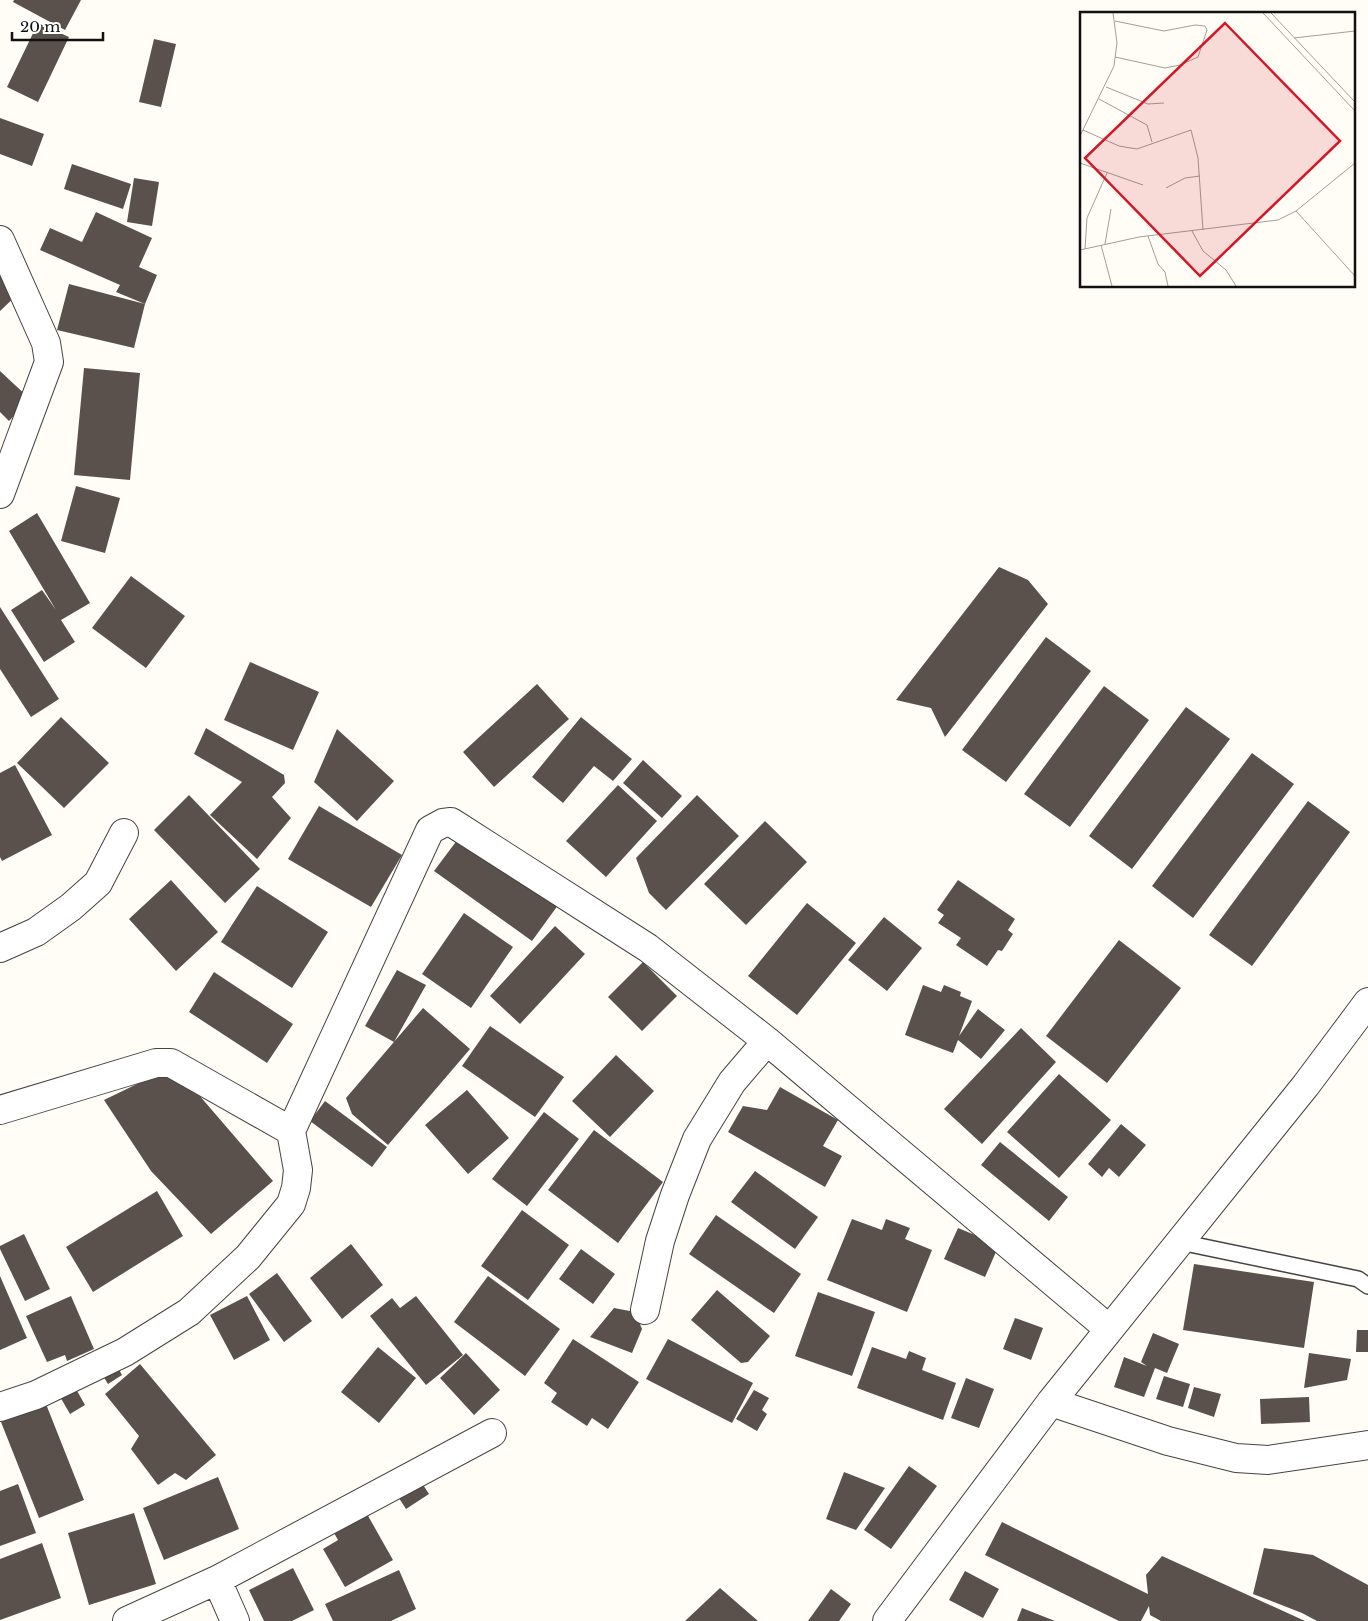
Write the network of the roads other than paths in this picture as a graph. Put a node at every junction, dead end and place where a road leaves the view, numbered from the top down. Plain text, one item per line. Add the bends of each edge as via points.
1 (0, 240) edge
2 (0, 494) edge
3 (124, 833) dead end
4 (0, 948) edge
5 (1368, 1002) edge
6 (767, 1041) junction
7 (0, 1110) edge
8 (291, 1131) junction
9 (1180, 1242) junction
10 (1368, 1286) edge
11 (645, 1310) dead end
12 (1109, 1329) junction
13 (1051, 1402) junction
14 (0, 1407) edge
15 (492, 1433) dead end
16 (1368, 1445) edge
17 (217, 1580) junction
18 (127, 1621) edge
19 (235, 1621) edge
20 (887, 1621) edge

1 - 2 street via 46,344 49,362
3 - 4 street via 98,883 36,932
5 - 9 street
6 - 8 street via 648,948 451,822 443,822 430,830
6 - 11 street via 732,1082 697,1139 660,1241
6 - 12 street
7 - 8 street via 156,1063 171,1063
8 - 14 street via 298,1170 291,1204 248,1257 189,1312 125,1352 36,1394
9 - 10 lane via 1358,1279
9 - 12 street
12 - 13 street
13 - 16 street via 1168,1442 1236,1458 1268,1460
13 - 20 street
15 - 17 street
17 - 18 street
17 - 19 street

